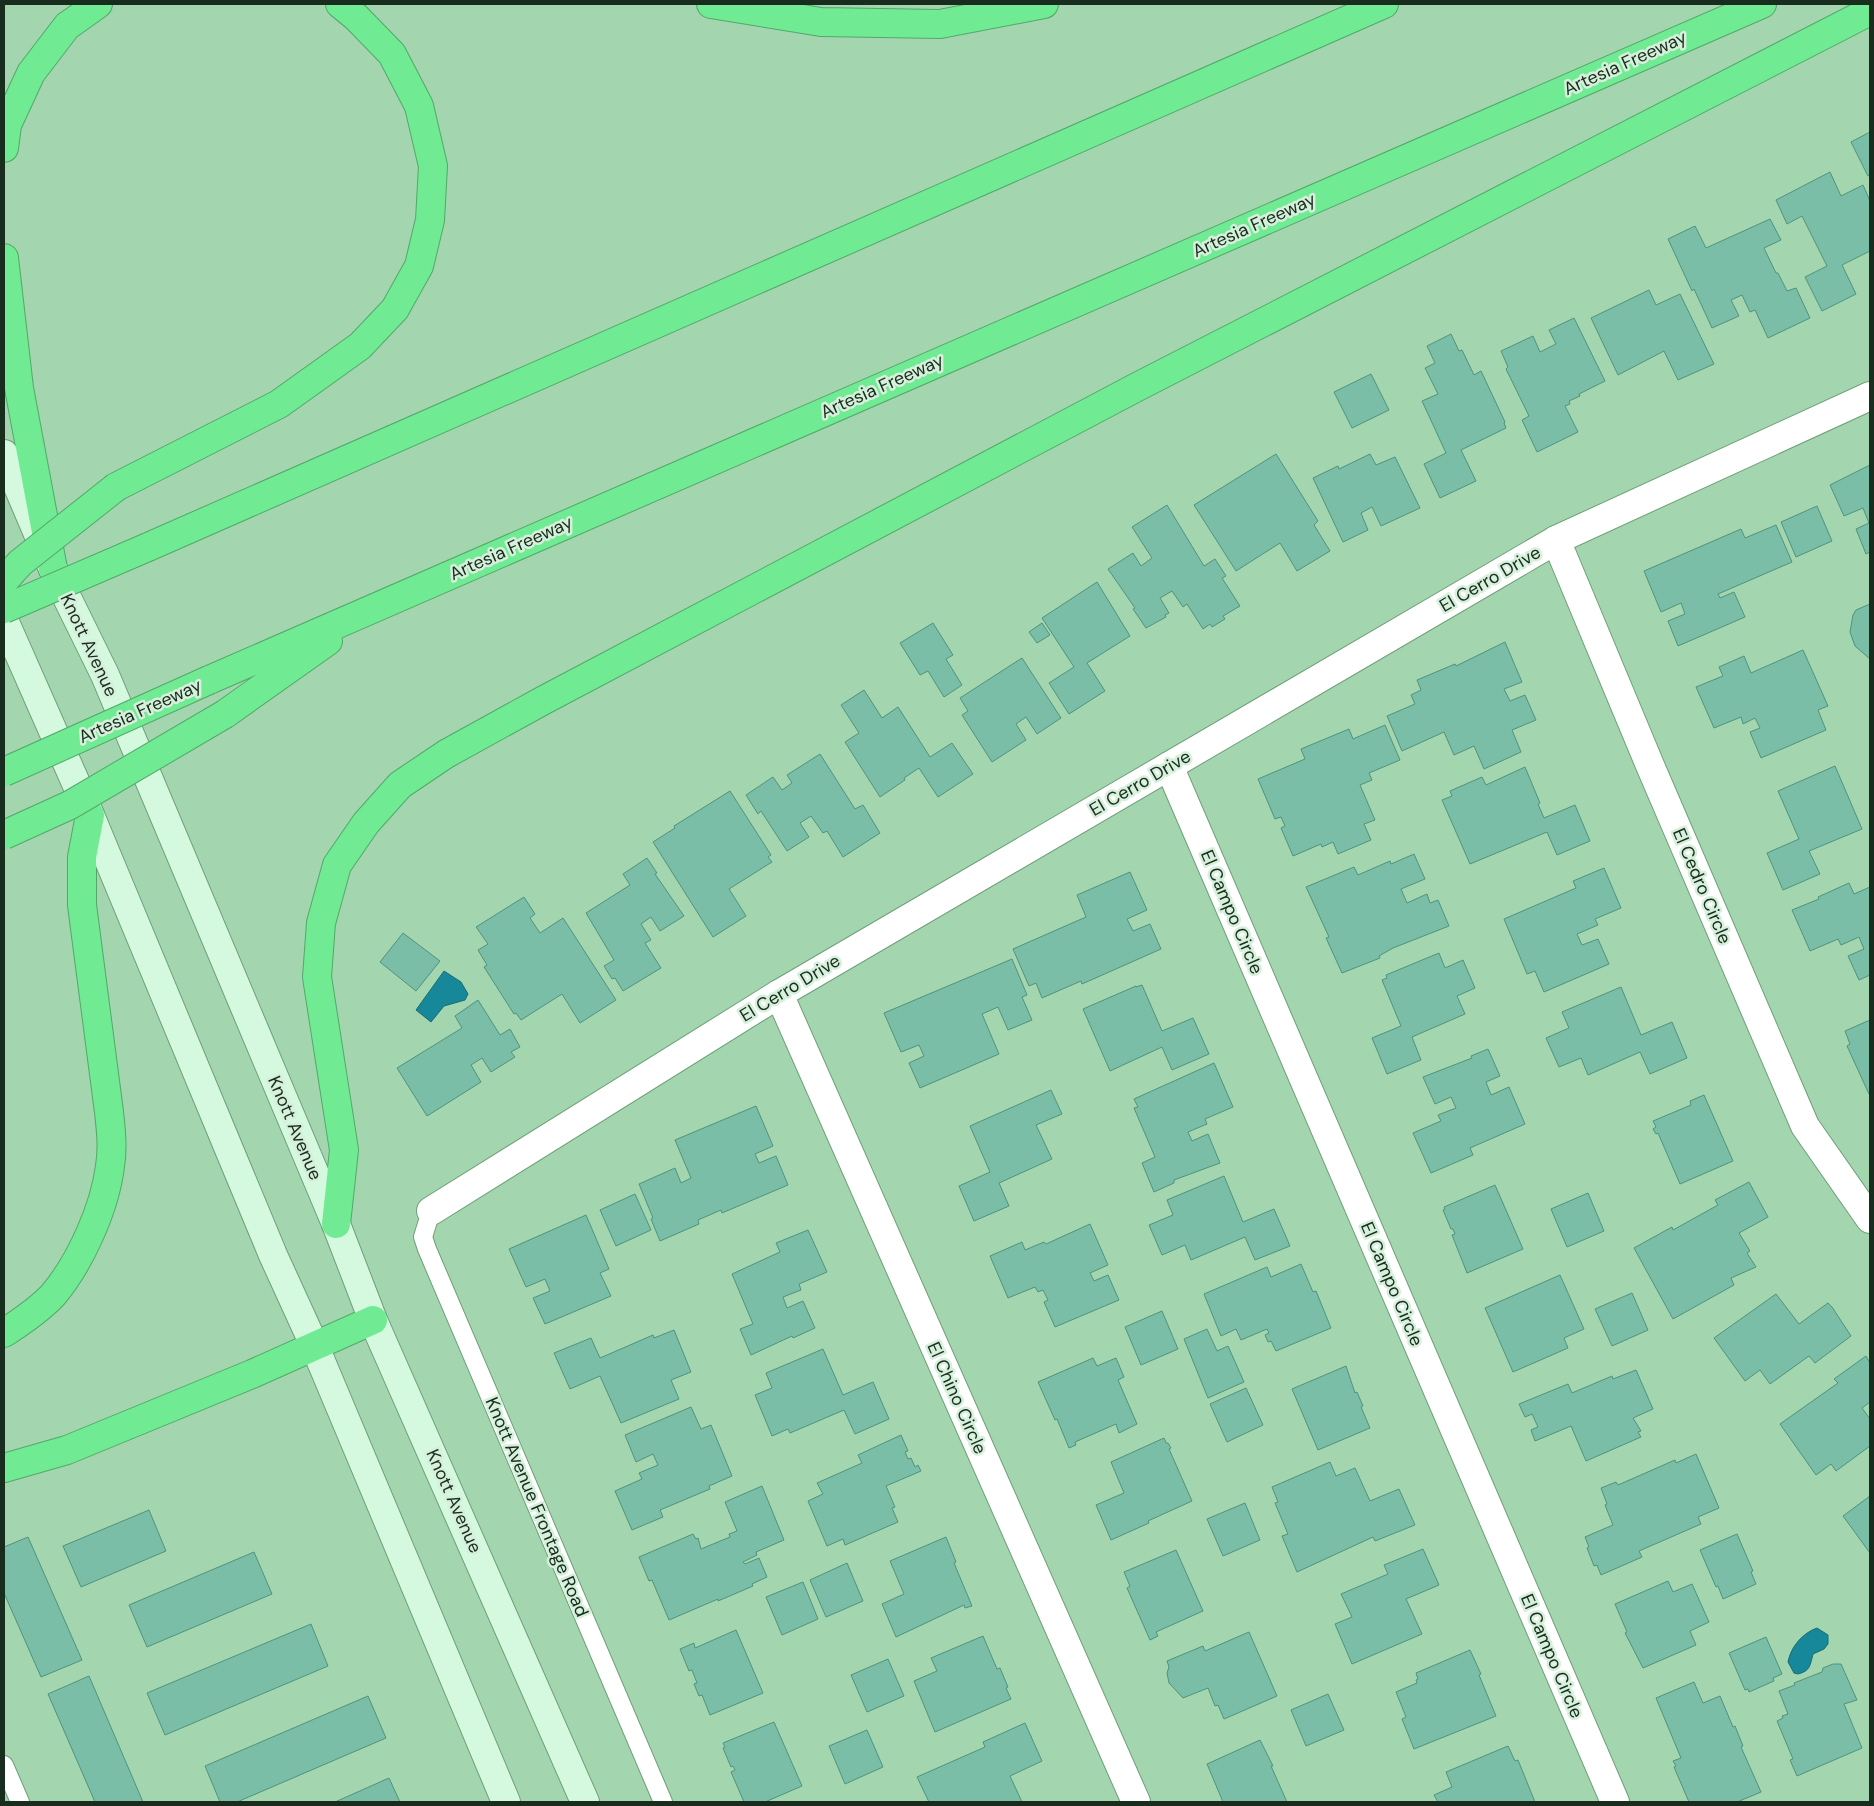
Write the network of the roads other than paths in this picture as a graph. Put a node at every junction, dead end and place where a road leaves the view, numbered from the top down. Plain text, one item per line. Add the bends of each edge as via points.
1 (98, 4) edge
2 (340, 4) edge
3 (711, 4) edge
4 (1044, 4) edge
5 (1384, 4) edge
6 (1762, 4) edge
7 (1870, 11) edge
8 (4, 148) edge
9 (4, 258) edge
10 (1870, 396) edge
11 (4, 454) edge
12 (1556, 540) junction
13 (53, 569) junction
14 (4, 581) edge
15 (374, 608) junction
16 (4, 609) edge
17 (4, 620) edge
18 (1169, 766) junction
19 (4, 772) edge
20 (90, 815) junction
21 (4, 835) edge
22 (779, 994) junction
23 (431, 1211) joint
24 (1870, 1219) edge
25 (336, 1224) junction
26 (373, 1320) junction
27 (4, 1333) edge
28 (315, 1347) junction
29 (4, 1468) edge
30 (4, 1765) edge
31 (20, 1802) edge
32 (506, 1802) edge
33 (585, 1802) edge
34 (662, 1802) edge
35 (1136, 1802) edge
36 (1615, 1802) edge

1 - 8 highway via 67,26 31,73 7,125
2 - 14 highway, bridge via 392,54 419,106 433,166 430,220 418,266 395,309 360,346 280,404 116,487 20,563
3 - 4 highway via 821,22 940,24
5 - 16 highway, bridge
6 - 15 highway, Artesia Freeway
7 - 25 highway via 1119,397 536,705 446,754 400,785 366,823 338,865 321,923 317,977 344,1150
9 - 13 highway via 19,388
10 - 12 street, El Cerro Drive
11 - 13 main road, Knott Avenue
12 - 18 street, El Cerro Drive
12 - 24 street, El Cedro Circle via 1805,1126
13 - 25 main road, Knott Avenue via 105,675
15 - 19 highway, Artesia Freeway, bridge
15 - 21 highway, bridge via 226,714 70,805
17 - 20 main road
18 - 22 street, El Cerro Drive
18 - 36 street, El Campo Circle
20 - 27 highway via 82,857 82,905 111,1130 110,1166 102,1205 83,1250 52,1295
20 - 28 main road via 269,1246
22 - 23 street, El Cerro Drive
22 - 35 street, El Chino Circle
23 - 34 lane, Knott Avenue Frontage Road via 423,1237 427,1249
25 - 26 main road, Knott Avenue
26 - 28 highway
26 - 33 main road, Knott Avenue
28 - 29 highway via 67,1450
28 - 32 main road
30 - 31 lane

